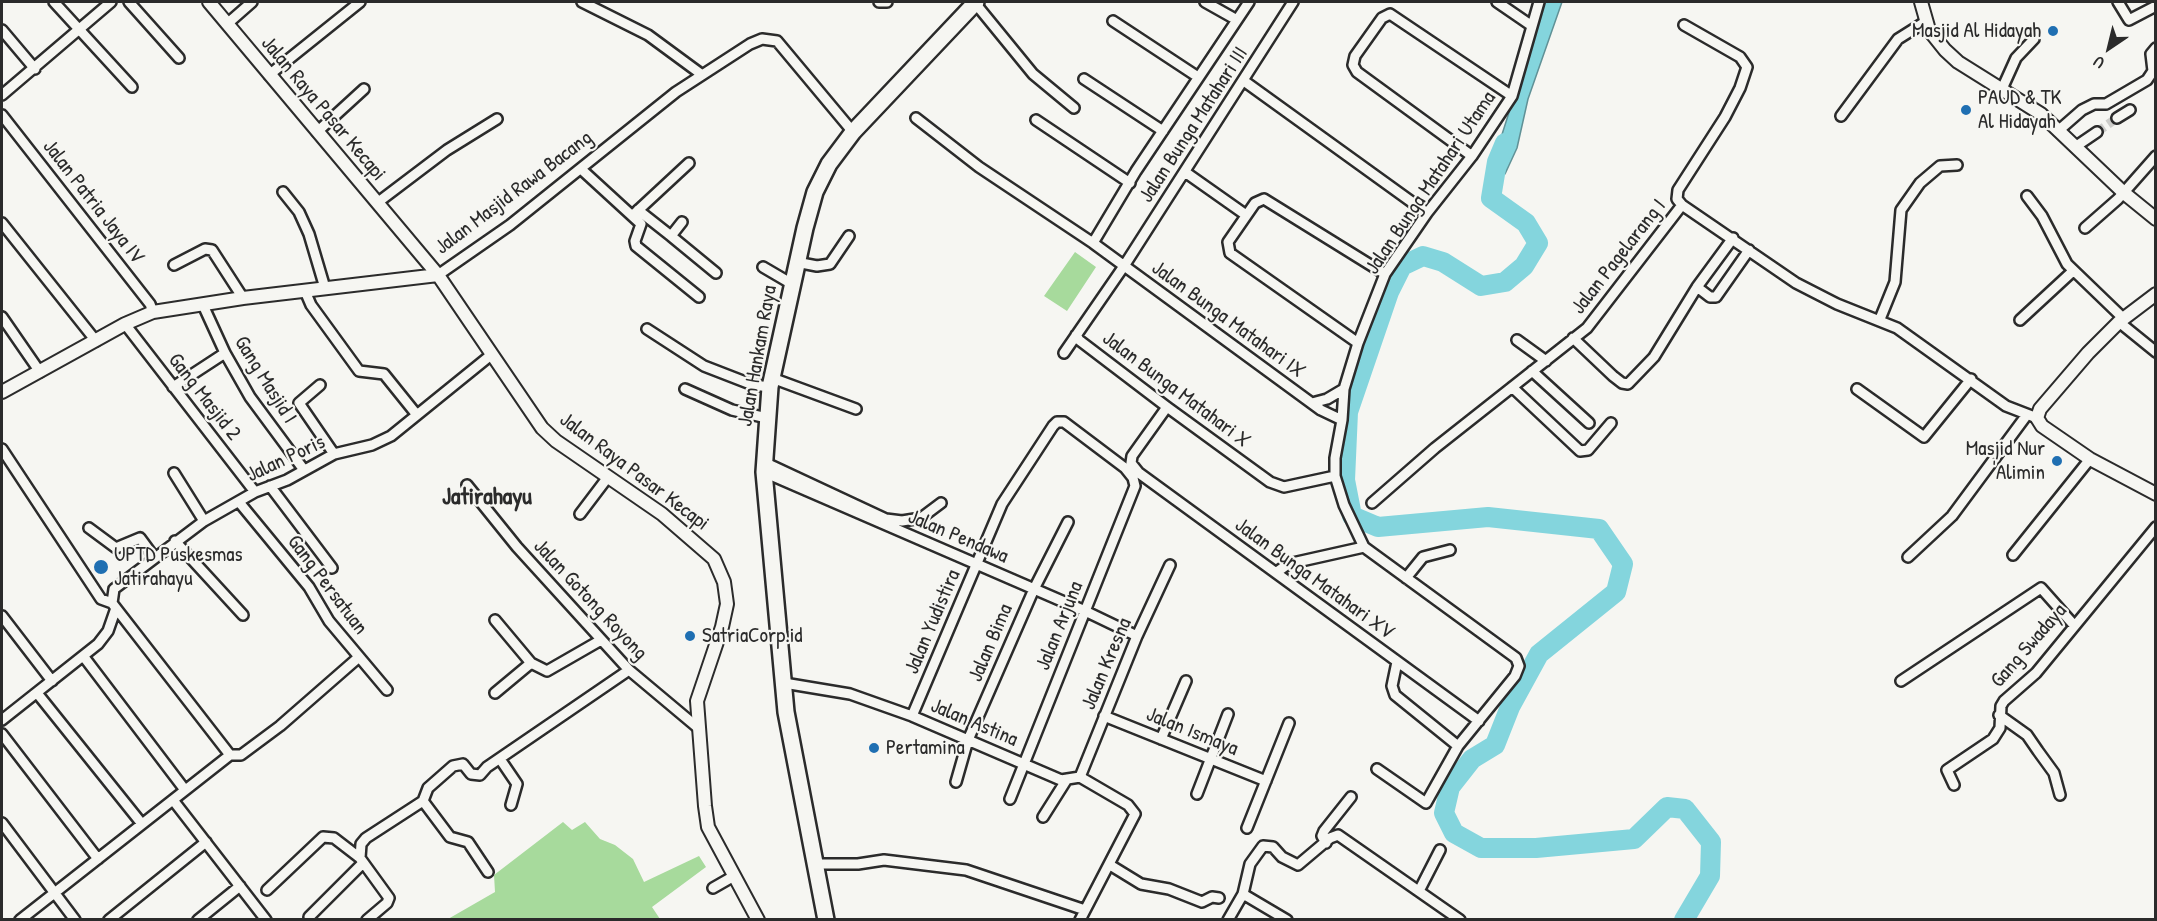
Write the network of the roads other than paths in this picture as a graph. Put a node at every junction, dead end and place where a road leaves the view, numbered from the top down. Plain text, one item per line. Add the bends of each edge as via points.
1 (54, 2) edge
2 (111, 2) edge
3 (129, 2) edge
4 (209, 2) edge
5 (252, 2) edge
6 (360, 2) edge
7 (582, 2) edge
8 (879, 2) edge
9 (886, 2) edge
10 (975, 2) edge
11 (1205, 2) edge
12 (1249, 2) edge
13 (1293, 2) edge
14 (1497, 2) edge
15 (1539, 2) edge
16 (1921, 2) edge
17 (2118, 2) edge
18 (2156, 6) edge
19 (1237, 20) junction
20 (1113, 21) dead end
21 (1925, 22) junction
22 (227, 24) junction
23 (1684, 25) dead end
24 (1532, 26) junction
25 (80, 29) junction
26 (2, 30) edge
27 (2034, 39) dead end
28 (2156, 48) edge
29 (179, 58) dead end
30 (35, 69) junction
31 (701, 74) junction
32 (269, 75) junction
33 (1198, 77) junction
34 (1084, 79) dead end
35 (1244, 81) junction
36 (132, 87) dead end
37 (364, 89) dead end
38 (2002, 89) junction
39 (2, 95) edge
40 (1512, 96) junction
41 (1074, 108) dead end
42 (2130, 110) dead end
43 (2, 115) edge
44 (1841, 116) dead end
45 (916, 118) dead end
46 (2117, 118) tunnel mouth
47 (497, 119) dead end
48 (1036, 120) dead end
49 (1163, 131) junction
50 (2058, 131) junction
51 (317, 132) junction
52 (853, 132) junction
53 (2097, 132) tunnel mouth
54 (2075, 147) junction
55 (1472, 156) junction
56 (2156, 156) edge
57 (689, 163) dead end
58 (1957, 165) dead end
59 (581, 169) junction
60 (1185, 172) junction
61 (1130, 183) junction
62 (283, 192) dead end
63 (2124, 193) junction
64 (2026, 196) dead end
65 (377, 203) junction
66 (1682, 205) junction
67 (636, 213) junction
68 (1427, 213) junction
69 (1246, 215) junction
70 (2156, 219) edge
71 (682, 222) dead end
72 (2, 223) edge
73 (2085, 228) dead end
74 (671, 236) junction
75 (849, 236) dead end
76 (1734, 238) junction
77 (1094, 243) junction
78 (1749, 250) junction
79 (796, 262) junction
80 (174, 265) dead end
81 (1124, 266) junction
82 (763, 267) dead end
83 (2073, 271) junction
84 (716, 273) dead end
85 (1385, 274) junction
86 (438, 275) junction
87 (792, 284) junction
88 (1697, 287) junction
89 (325, 288) junction
90 (305, 291) junction
91 (2156, 294) edge
92 (699, 297) dead end
93 (243, 298) junction
94 (203, 305) junction
95 (153, 312) junction
96 (2, 317) edge
97 (1880, 319) junction
98 (2020, 320) dead end
99 (2121, 320) junction
100 (125, 324) junction
101 (647, 329) dead end
102 (1076, 335) junction
103 (1573, 338) junction
104 (1517, 340) dead end
105 (96, 341) junction
106 (1358, 342) junction
107 (2156, 352) edge
108 (225, 353) junction
109 (1064, 353) dead end
110 (491, 355) junction
111 (1546, 361) junction
112 (1532, 371) junction
113 (40, 372) junction
114 (1971, 379) junction
115 (771, 382) junction
116 (320, 385) dead end
117 (173, 387) junction
118 (1512, 387) junction
119 (1857, 388) dead end
120 (685, 389) dead end
121 (1344, 389) junction
122 (2, 392) edge
123 (1312, 403) junction
124 (1167, 407) junction
125 (856, 409) dead end
126 (417, 414) junction
127 (2031, 417) junction
128 (766, 418) junction
129 (1342, 420) junction
130 (1060, 421) joint
131 (1589, 423) dead end
132 (1611, 423) dead end
133 (2, 449) edge
134 (334, 454) junction
135 (2090, 459) junction
136 (1128, 465) junction
137 (764, 467) junction
138 (304, 470) junction
139 (174, 473) dead end
140 (1335, 476) junction
141 (608, 477) junction
142 (467, 485) dead end
143 (270, 486) junction
144 (255, 492) junction
145 (2156, 494) edge
146 (239, 502) junction
147 (1372, 503) dead end
148 (941, 504) dead end
149 (580, 514) dead end
150 (204, 521) junction
151 (1068, 522) dead end
152 (2156, 527) edge
153 (89, 528) dead end
154 (175, 542) junction
155 (1364, 547) junction
156 (1450, 550) dead end
157 (2013, 555) dead end
158 (154, 557) junction
159 (1908, 557) dead end
160 (977, 565) junction
161 (1170, 565) dead end
162 (332, 568) dead end
163 (1277, 572) junction
164 (1406, 578) junction
165 (1034, 589) junction
166 (114, 605) junction
167 (1085, 610) junction
168 (243, 615) dead end
169 (2, 616) edge
170 (495, 620) dead end
171 (2073, 624) junction
172 (1137, 636) junction
173 (601, 640) junction
174 (84, 657) junction
175 (359, 657) junction
176 (1397, 662) junction
177 (531, 663) junction
178 (629, 670) junction
179 (52, 681) junction
180 (1185, 681) dead end
181 (1901, 681) dead end
182 (784, 683) junction
183 (387, 690) dead end
184 (37, 693) junction
185 (495, 693) dead end
186 (1228, 714) dead end
187 (1999, 715) junction
188 (912, 716) junction
189 (1104, 716) junction
190 (2, 719) edge
191 (1479, 721) junction
192 (1289, 723) dead end
193 (697, 727) junction
194 (2, 734) edge
195 (1161, 739) junction
196 (968, 740) junction
197 (1458, 746) junction
198 (230, 755) junction
199 (500, 759) junction
200 (1211, 760) junction
201 (1023, 764) junction
202 (1377, 769) dead end
203 (1080, 777) junction
204 (1067, 779) junction
205 (1266, 781) junction
206 (956, 782) dead end
207 (1954, 786) dead end
208 (185, 790) junction
209 (1197, 794) dead end
210 (2060, 795) dead end
211 (1010, 798) dead end
212 (1351, 798) dead end
213 (173, 800) junction
214 (423, 801) junction
215 (511, 805) dead end
216 (1043, 817) dead end
217 (2, 823) edge
218 (142, 824) junction
219 (1247, 828) dead end
220 (206, 842) junction
221 (1326, 843) junction
222 (1440, 850) dead end
223 (98, 859) junction
224 (361, 861) junction
225 (815, 864) junction
226 (1110, 865) junction
227 (488, 872) dead end
228 (734, 876) junction
229 (240, 885) junction
230 (713, 888) dead end
231 (267, 890) dead end
232 (1419, 891) junction
233 (55, 892) junction
234 (1243, 894) junction
235 (1219, 898) dead end
236 (1085, 910) junction
237 (309, 917) dead end
238 (20, 920) edge
239 (75, 920) edge
240 (109, 920) edge
241 (198, 920) edge
242 (266, 920) edge
243 (367, 920) edge
244 (758, 920) edge
245 (826, 920) edge
246 (1080, 920) edge
247 (1228, 920) edge
248 (1287, 920) edge
249 (1460, 920) edge

1 - 25 street
2 - 25 street
3 - 29 street
4 - 22 street, Jalan Raya Pasar Kecapi
5 - 22 street
6 - 32 street
7 - 31 street via 648,35
8 - 9 street
10 - 41 street via 1033,74
10 - 52 main road, Jalan Hankam Raya
11 - 19 street
12 - 19 street
13 - 35 street, Jalan Bunga Matahari III
14 - 24 street
15 - 24 street, Jalan Bunga Matahari Utama
16 - 21 street
17 - 18 street via 2129,20
19 - 33 street
20 - 33 street
21 - 38 street via 1958,62
21 - 44 street via 1898,39
22 - 32 street, Jalan Raya Pasar Kecapi
23 - 66 street via 1740,57 1747,67 1725,117 1678,190 1677,199
24 - 40 street, Jalan Bunga Matahari Utama
25 - 30 street
25 - 36 street
26 - 30 street
27 - 38 street via 2016,58
28 - 50 street via 2151,54 2153,71 2147,80 2106,104 2082,110
30 - 39 street
31 - 52 street, Jalan Masjid Rawa Bacang via 750,44 762,39 777,41
31 - 59 street, Jalan Masjid Rawa Bacang
32 - 51 street, Jalan Raya Pasar Kecapi
33 - 49 street
34 - 49 street
35 - 60 street, Jalan Bunga Matahari III
35 - 68 street
37 - 51 street
38 - 50 street
40 - 55 street, Jalan Bunga Matahari Utama
40 - 55 street via 1390,14 1382,18 1355,56 1353,65 1357,72
42 - 46 street
43 - 95 street, Jalan Patria Jaya IV
45 - 77 street, Jalan Bunga Matahari IX via 985,171
47 - 65 street via 447,150
48 - 61 street
49 - 61 street
50 - 54 street
51 - 65 street, Jalan Raya Pasar Kecapi
52 - 79 main road, Jalan Hankam Raya via 818,186
53 - 54 street
54 - 63 street
55 - 68 street, Jalan Bunga Matahari Utama
56 - 63 street
57 - 67 street
58 - 97 street via 1940,166 1920,183 1901,210 1894,282
59 - 67 street
59 - 86 street, Jalan Masjid Rawa Bacang
60 - 69 street
60 - 81 street, Jalan Bunga Matahari III
61 - 77 street
62 - 89 street via 302,219
63 - 70 street
63 - 73 street
64 - 83 street
65 - 86 street, Jalan Raya Pasar Kecapi
66 - 76 street, Jalan Pagelarang I
66 - 103 street, Jalan Pagelarang I via 1598,318
67 - 74 street
67 - 92 street via 641,224 636,246
68 - 85 street, Jalan Bunga Matahari Utama
69 - 85 street via 1255,203 1268,200
69 - 106 street via 1228,242 1230,253
71 - 74 street
72 - 105 street
74 - 84 street
75 - 79 street via 830,264
76 - 78 street, Jalan Pagelarang I
76 - 88 street
77 - 81 street, Jalan Bunga Matahari IX
78 - 88 street via 1716,297
78 - 97 street, Jalan Pagelarang I via 1820,296
79 - 87 main road, Jalan Hankam Raya
80 - 93 street via 205,249 212,250
81 - 102 street, Jalan Bunga Matahari X
81 - 123 street, Jalan Bunga Matahari IX
82 - 87 street
83 - 98 street
83 - 99 street
85 - 106 street, Jalan Bunga Matahari Utama
86 - 89 street, Jalan Masjid Rawa Bacang
86 - 110 street, Jalan Raya Pasar Kecapi
87 - 115 main road, Jalan Hankam Raya
88 - 103 street via 1654,357 1628,384 1613,376
89 - 90 street, Jalan Masjid Rawa Bacang
90 - 93 street, Jalan Masjid Rawa Bacang
90 - 126 street via 359,370 384,374
91 - 99 street
93 - 94 street, Jalan Masjid Rawa Bacang
94 - 95 street, Jalan Masjid Rawa Bacang
94 - 108 street, Gang Masjid I
95 - 100 street, Jalan Masjid Rawa Bacang
96 - 113 street
97 - 114 street, Jalan Pagelarang I
99 - 107 street
99 - 127 street
100 - 105 street, Jalan Masjid Rawa Bacang
100 - 117 street, Gang Masjid 2
101 - 115 street via 704,366 753,385
102 - 109 street
102 - 124 street, Jalan Bunga Matahari X
103 - 111 street, Jalan Pagelarang I
104 - 111 street
105 - 113 street, Jalan Masjid Rawa Bacang
106 - 121 street, Jalan Bunga Matahari Utama
108 - 117 street
108 - 138 street, Gang Masjid I via 250,396
110 - 126 street, Jalan Poris
110 - 141 street, Jalan Raya Pasar Kecapi via 542,428
111 - 112 street, Jalan Pagelarang I
112 - 118 street, Jalan Pagelarang I
112 - 131 street
113 - 122 street, Jalan Masjid Rawa Bacang
114 - 119 street via 1924,437
114 - 127 street, Jalan Pagelarang I via 2006,406
115 - 125 street
115 - 128 main road, Jalan Hankam Raya
116 - 134 street via 299,403
117 - 144 street, Gang Masjid 2
118 - 132 street via 1580,451 1588,450
118 - 147 street, Jalan Pagelarang I
120 - 128 street via 732,410
121 - 123 street, Jalan Bunga Matahari IX
121 - 129 street, Jalan Bunga Matahari Utama
123 - 129 street, Jalan Bunga Matahari IX
124 - 136 street
124 - 140 street, Jalan Bunga Matahari X via 1277,486
126 - 134 street, Jalan Poris via 381,442
127 - 135 street
127 - 159 street via 1952,516
128 - 137 main road, Jalan Hankam Raya
129 - 140 street, Jalan Bunga Matahari Utama
130 - 136 street, Jalan Bunga Matahari XV
130 - 160 street, Jalan Yudistira via 1002,504
133 - 166 street via 102,598
134 - 138 street, Jalan Poris
135 - 145 street
135 - 157 street
136 - 163 street, Jalan Bunga Matahari XV
136 - 167 street, Jalan Arjuna via 1133,478 1132,497
137 - 148 street via 886,519 921,518
137 - 160 street, Jalan Pendawa
137 - 182 main road, Jalan Hankam Raya
138 - 143 street, Jalan Poris
139 - 150 street
140 - 155 street, Jalan Bunga Matahari Utama
141 - 149 street
141 - 193 street, Jalan Raya Pasar Kecapi via 694,540 714,559 724,582 727,604 697,701
142 - 173 street, Jalan Gotong Royong via 516,547
143 - 144 street, Jalan Poris
143 - 162 street
144 - 146 street, Jalan Poris
146 - 150 street, Jalan Poris
146 - 175 street, Gang Persatuan via 309,587 328,621
150 - 154 street, Jalan Poris
151 - 165 street, Jalan Bima
152 - 171 street, Gang Swadaya
153 - 158 street via 116,548 140,538
154 - 158 street, Jalan Poris
154 - 168 street
155 - 163 street via 1288,564
155 - 164 street, Jalan Bunga Matahari Utama
156 - 164 street via 1423,557
158 - 166 street, Jalan Poris via 114,589
160 - 165 street, Jalan Pendawa
160 - 188 street, Jalan Yudistira
161 - 172 street, Jalan Kresna
163 - 176 street, Jalan Bunga Matahari XV
164 - 191 street, Jalan Bunga Matahari Utama via 1516,658 1519,666 1515,676
165 - 167 street, Jalan Pendawa
165 - 196 street, Jalan Bima
166 - 174 street, Jalan Poris via 108,631
166 - 198 street
167 - 172 street, Jalan Pendawa
167 - 201 street, Jalan Arjuna
169 - 179 street
170 - 177 street
171 - 181 street via 2041,588
171 - 187 street, Gang Swadaya via 2036,673 2004,701
172 - 189 street, Jalan Kresna
173 - 177 street via 547,671
173 - 178 street, Jalan Gotong Royong
174 - 179 street, Jalan Poris
174 - 208 street
175 - 183 street, Gang Persatuan
175 - 198 street via 280,726 241,755
176 - 191 street, Jalan Bunga Matahari XV
176 - 197 street via 1392,686 1395,695
177 - 185 street
178 - 193 street, Jalan Gotong Royong
178 - 199 street
179 - 184 street, Jalan Poris
180 - 195 street
182 - 188 street, Jalan Astina via 850,694
182 - 225 main road, Jalan Hankam Raya via 790,738
184 - 190 street, Jalan Poris
184 - 218 street
186 - 200 street
187 - 207 street, Gang Swadaya via 2000,728 1993,739 1947,771
187 - 210 street via 2026,735 2054,773
188 - 196 street, Jalan Astina
189 - 195 street, Jalan Ismaya
189 - 203 street, Jalan Kresna
191 - 197 street
192 - 205 street
193 - 228 street, Jalan Raya Pasar Kecapi via 708,827
194 - 223 street
195 - 200 street, Jalan Ismaya
196 - 201 street, Jalan Astina
196 - 206 street, Jalan Bima
197 - 202 street via 1426,803
198 - 208 street
199 - 214 street via 477,776 463,764 453,766 428,788
199 - 215 street via 517,784
200 - 205 street, Jalan Ismaya
200 - 209 street
201 - 204 street, Jalan Astina
201 - 211 street, Jalan Arjuna
203 - 204 street, Jalan Astina
203 - 226 street via 1135,814
204 - 216 street
205 - 219 street
208 - 213 street
212 - 221 street via 1324,831
213 - 218 street
213 - 220 street
214 - 224 street via 366,838 361,844
214 - 227 street via 450,837 468,842
217 - 233 street
218 - 223 street
220 - 229 street
220 - 240 street
221 - 232 street via 1338,835
221 - 234 street via 1298,865 1273,847 1263,846 1250,864
222 - 232 street
223 - 233 street
224 - 231 street via 334,838 323,837
224 - 237 street
224 - 243 street via 389,894 387,903
225 - 236 street via 884,860 966,870
225 - 245 main road, Jalan Hankam Raya
226 - 235 street via 1141,884 1169,889 1202,902
226 - 236 street
228 - 230 street
228 - 244 street, Jalan Raya Pasar Kecapi
229 - 241 street
229 - 242 street
232 - 249 street
233 - 238 street
233 - 239 street
234 - 247 street
234 - 248 street
236 - 246 street

